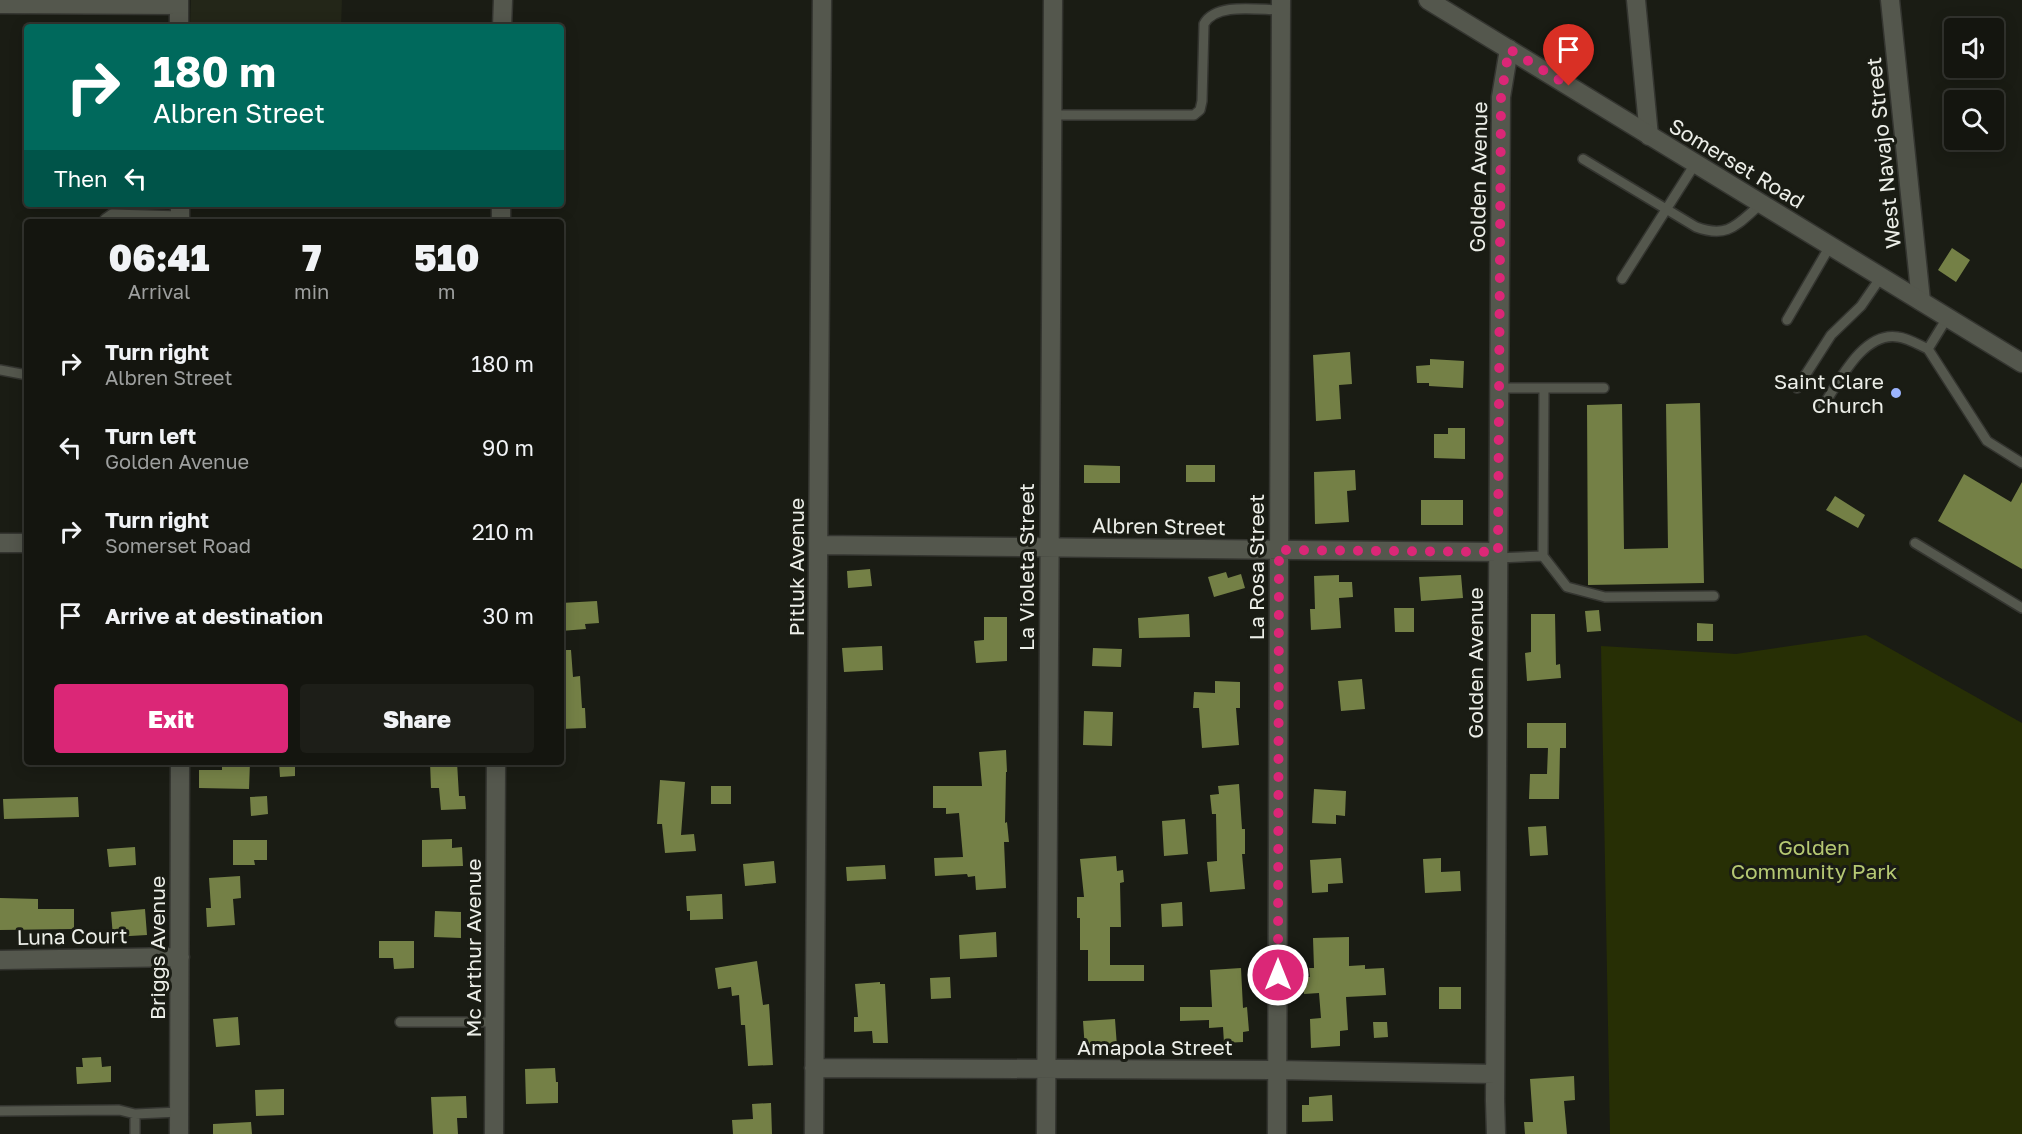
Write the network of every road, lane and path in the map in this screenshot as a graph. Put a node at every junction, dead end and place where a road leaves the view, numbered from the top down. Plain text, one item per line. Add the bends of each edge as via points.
1 (503, 0) edge
2 (822, 0) edge
3 (1053, 0) edge
4 (1428, 0) edge
5 (1636, 0) edge
6 (1890, 0) edge
7 (179, 3) edge
8 (0, 4) edge
9 (1281, 5) edge
10 (180, 24) edge
11 (502, 24) edge
12 (1509, 49) junction
13 (1052, 115) junction
14 (1650, 136) junction
15 (1582, 159) dead end
16 (1695, 164) junction
17 (1761, 204) junction
18 (1666, 209) junction
19 (180, 214) edge
20 (105, 219) edge
21 (1830, 246) junction
22 (1881, 277) junction
23 (1622, 279) dead end
24 (1920, 301) junction
25 (1947, 318) junction
26 (1787, 320) dead end
27 (1929, 349) junction
28 (2022, 363) edge
29 (0, 370) edge
30 (24, 374) edge
31 (1797, 387) dead end
32 (1499, 388) junction
33 (1544, 388) junction
34 (1604, 388) dead end
35 (1821, 409) dead end
36 (2022, 463) edge
37 (0, 543) edge
38 (24, 543) edge
39 (1915, 543) dead end
40 (818, 545) junction
41 (1048, 547) junction
42 (1279, 550) junction
43 (1498, 555) junction
44 (1543, 556) junction
45 (1714, 596) dead end
46 (2022, 608) edge
47 (180, 765) edge
48 (496, 765) edge
49 (180, 957) junction
50 (0, 960) edge
51 (400, 1022) dead end
52 (495, 1022) junction
53 (814, 1068) junction
54 (1046, 1070) junction
55 (1278, 1070) junction
56 (1495, 1074) junction
57 (0, 1111) edge
58 (179, 1112) junction
59 (135, 1114) junction
60 (135, 1134) edge
61 (179, 1134) edge
62 (494, 1134) edge
63 (814, 1134) edge
64 (1046, 1134) edge
65 (1277, 1134) edge
66 (1496, 1134) edge

1 - 11 street
2 - 40 street, Pitluk Avenue
3 - 13 street, La Violeta Street
4 - 12 street, Somerset Road
5 - 14 street
6 - 24 street, West Navajo Street
7 - 8 street
7 - 10 street
9 - 13 lane via 1224,9 1207,18 1203,24 1202,101 1194,115
9 - 42 street, La Rosa Street
12 - 14 street, Somerset Road
12 - 32 street, Golden Avenue via 1501,97
13 - 41 street, La Violeta Street
14 - 16 street, Somerset Road
15 - 18 lane
16 - 17 street, Somerset Road
16 - 18 lane
17 - 18 lane via 1731,228 1712,233
17 - 21 street, Somerset Road
18 - 23 lane
19 - 20 lane via 112,214
21 - 22 street, Somerset Road
21 - 26 lane
22 - 24 street, Somerset Road
22 - 31 lane via 1861,306 1830,335
24 - 25 street, Somerset Road
25 - 27 lane
25 - 28 street, Somerset Road
27 - 35 lane via 1899,337 1882,338 1860,351
27 - 36 lane via 1987,441
29 - 30 lane
32 - 33 lane
32 - 43 street, Golden Avenue
33 - 34 lane
33 - 44 lane
37 - 38 street
39 - 46 lane
40 - 41 street, Albren Street
40 - 53 street, Pitluk Avenue
41 - 42 street, Albren Street
41 - 54 street, La Violeta Street
42 - 43 street, Albren Street
42 - 55 street, La Rosa Street
43 - 44 lane
43 - 56 street, Golden Avenue
44 - 45 lane via 1567,587 1605,597
47 - 49 street, Briggs Avenue
48 - 52 street, Mc Arthur Avenue
49 - 50 street, Luna Court
49 - 58 street, Briggs Avenue
51 - 52 lane
52 - 62 street, Mc Arthur Avenue
53 - 54 street, Amapola Street
53 - 63 street, Pitluk Avenue
54 - 55 street, Amapola Street
54 - 64 street, La Violeta Street
55 - 56 street, Amapola Street
55 - 65 street, La Rosa Street
56 - 66 street, Golden Avenue
57 - 59 lane via 119,1110
58 - 59 lane
58 - 61 street, Briggs Avenue
59 - 60 lane

